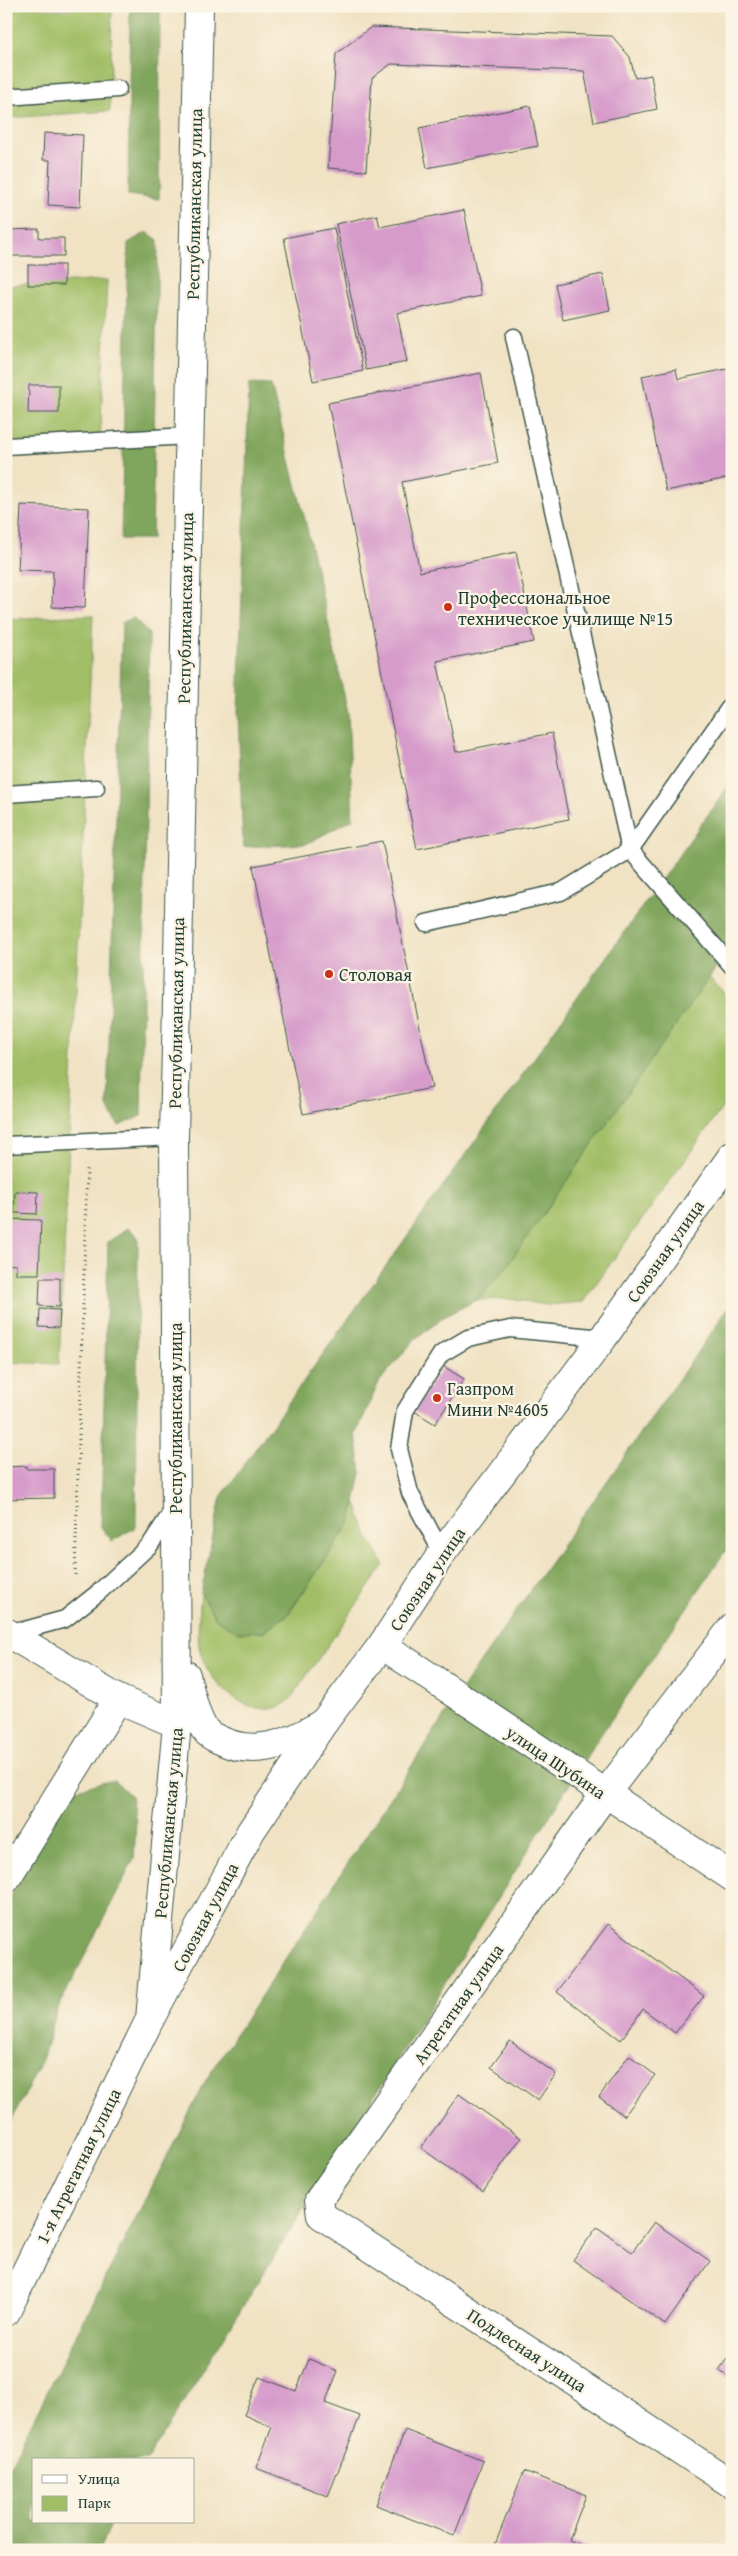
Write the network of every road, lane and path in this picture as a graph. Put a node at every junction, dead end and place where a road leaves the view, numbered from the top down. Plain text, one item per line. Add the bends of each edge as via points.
1 (199, 6) edge
2 (118, 89) dead end
3 (6, 97) edge
4 (514, 337) dead end
5 (189, 436) junction
6 (6, 446) edge
7 (732, 704) edge
8 (96, 788) dead end
9 (6, 794) edge
10 (630, 850) junction
11 (426, 923) dead end
12 (732, 966) edge
13 (174, 1138) junction
14 (88, 1141) junction
15 (6, 1145) edge
16 (732, 1156) edge
17 (603, 1338) junction
18 (176, 1506) junction
19 (442, 1553) junction
20 (74, 1611) junction
21 (732, 1628) edge
22 (6, 1630) edge
23 (177, 1634) junction
24 (382, 1644) junction
25 (118, 1699) junction
26 (324, 1722) junction
27 (177, 1724) junction
28 (605, 1794) junction
29 (732, 1877) edge
30 (6, 1879) edge
31 (150, 2019) junction
32 (321, 2215) joint
33 (6, 2312) edge
34 (732, 2484) edge

1 - 5 main road, Республиканская улица
2 - 3 lane
4 - 10 lane
5 - 6 lane
5 - 13 main road, Республиканская улица
7 - 10 lane
8 - 9 lane
10 - 11 lane via 561,892
10 - 12 lane
13 - 14 lane
13 - 18 main road, Республиканская улица
14 - 15 lane
14 - 20 path
16 - 17 main road, Союзная улица
17 - 19 main road, Союзная улица
17 - 19 lane via 510,1329 468,1338 441,1354 405,1411 399,1449 410,1493
18 - 20 lane via 150,1545
18 - 23 main road, Республиканская улица
19 - 24 main road, Союзная улица
20 - 22 lane via 65,1619 21,1631
21 - 28 main road, Агрегатная улица
22 - 25 main road
23 - 26 main road via 194,1706 206,1732 230,1745 256,1749 303,1736
23 - 27 main road, Республиканская улица
24 - 26 main road, Союзная улица
24 - 28 main road, улица Шубина
25 - 27 main road
25 - 30 main road
26 - 31 main road, Союзная улица via 251,1831
27 - 31 main road, Республиканская улица
28 - 29 main road, улица Шубина
28 - 32 main road, Агрегатная улица via 319,2200
31 - 33 main road, 1-я Агрегатная улица
32 - 34 main road, Подлесная улица

